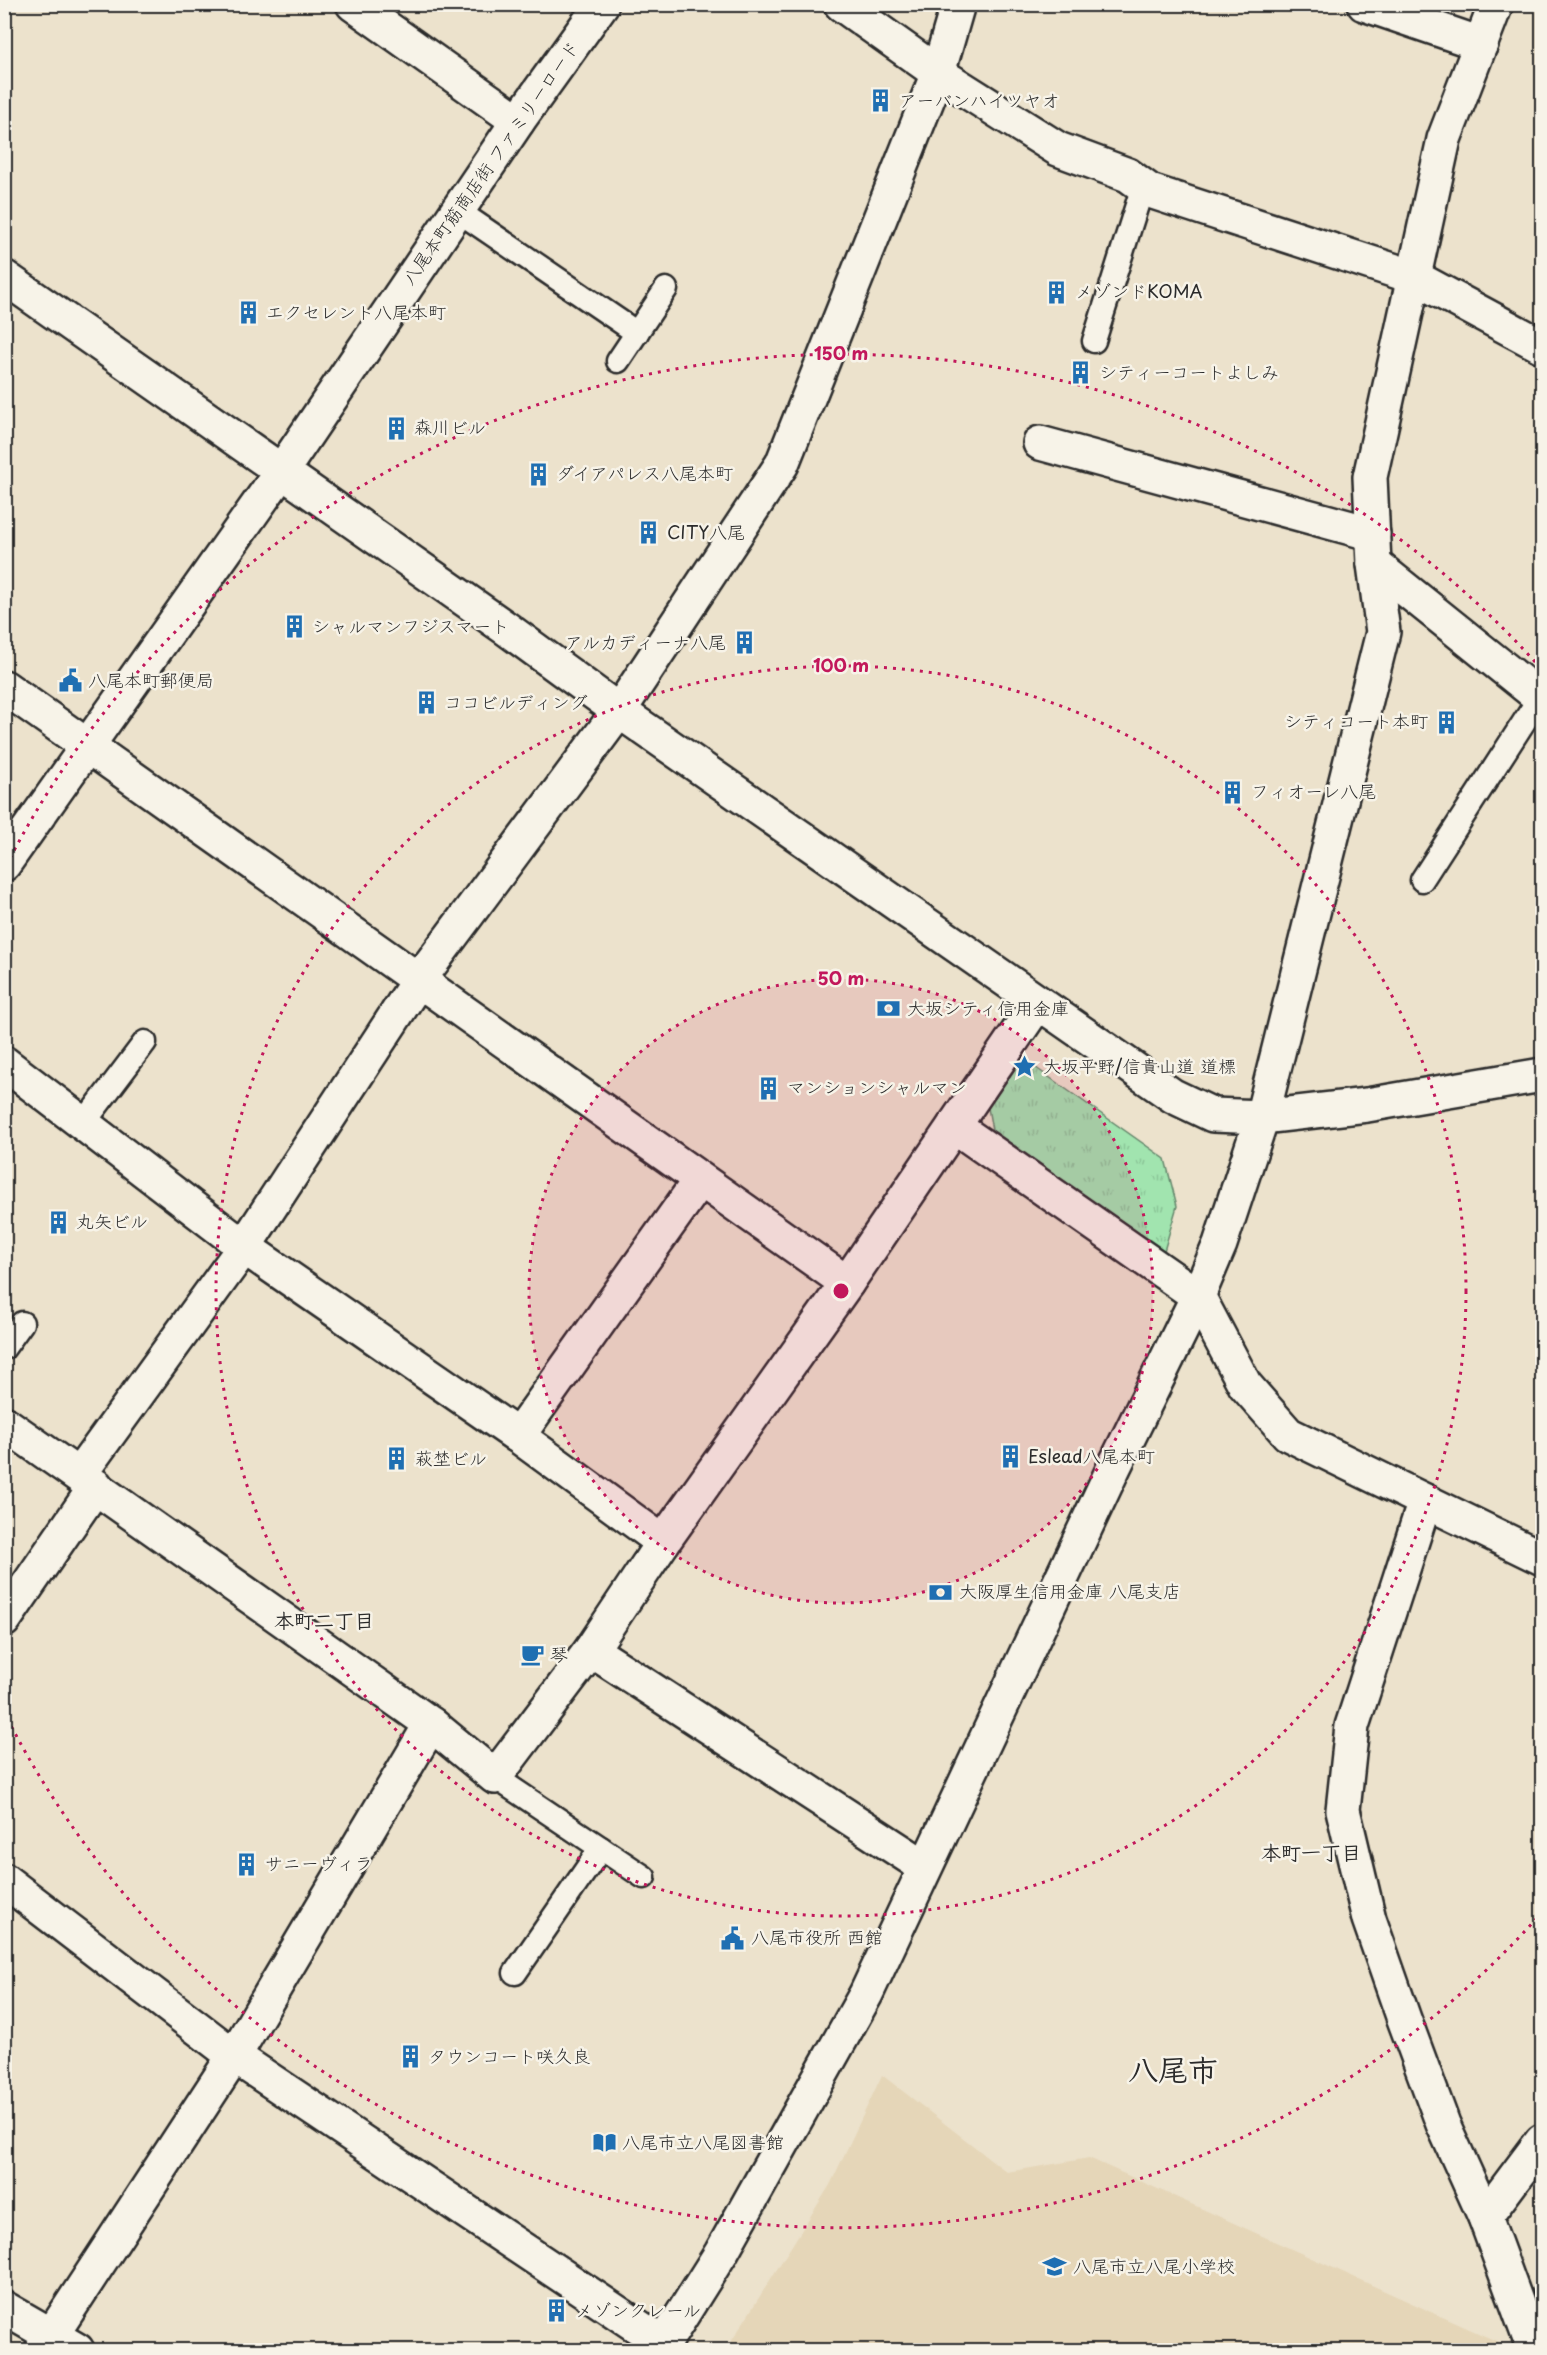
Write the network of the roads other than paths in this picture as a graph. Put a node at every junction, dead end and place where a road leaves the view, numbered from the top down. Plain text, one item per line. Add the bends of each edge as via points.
1 (353, 4) edge
2 (602, 4) edge
3 (842, 4) edge
4 (958, 4) edge
5 (1364, 4) edge
6 (1496, 4) edge
7 (1481, 44) junction
8 (938, 73) junction
9 (518, 121) junction
10 (1143, 186) junction
11 (458, 211) junction
12 (4, 277) edge
13 (1414, 277) junction
14 (666, 289) dead end
15 (637, 333) junction
16 (1094, 341) dead end
17 (1542, 346) edge
18 (618, 361) dead end
19 (1040, 442) dead end
20 (281, 472) junction
21 (1374, 549) junction
22 (4, 687) edge
23 (1541, 698) edge
24 (619, 711) junction
25 (89, 746) junction
26 (4, 864) edge
27 (1422, 880) dead end
28 (418, 981) junction
29 (1037, 1004) junction
30 (145, 1042) dead end
31 (4, 1063) edge
32 (1542, 1075) edge
33 (1262, 1117) junction
34 (83, 1124) junction
35 (954, 1126) junction
36 (700, 1180) junction
37 (244, 1247) junction
38 (847, 1283) junction
39 (1198, 1296) junction
40 (22, 1323) dead end
41 (4, 1348) edge
42 (4, 1423) edge
43 (518, 1436) junction
44 (87, 1480) junction
45 (1425, 1501) junction
46 (663, 1542) junction
47 (1542, 1558) edge
48 (4, 1620) edge
49 (591, 1650) junction
50 (431, 1724) junction
51 (495, 1777) junction
52 (601, 1848) junction
53 (925, 1866) junction
54 (644, 1876) dead end
55 (4, 1880) edge
56 (515, 1972) dead end
57 (234, 2056) junction
58 (1542, 2141) edge
59 (1485, 2217) junction
60 (4, 2308) edge
61 (57, 2346) edge
62 (662, 2347) edge
63 (1534, 2350) edge

1 - 9 street
2 - 9 street, 八尾本町筋商店街 ファミリーロード
3 - 8 street
4 - 8 street
5 - 7 street
6 - 7 street
7 - 13 street via 1444,139
8 - 10 street via 1058,149 1128,175
8 - 24 street via 782,464
9 - 11 street, 八尾本町筋商店街 ファミリーロード
10 - 13 street
10 - 16 lane
11 - 15 lane
11 - 20 street, 八尾本町筋商店街 ファミリーロード
12 - 20 street
13 - 17 street
13 - 21 street via 1370,477
14 - 15 lane
15 - 18 lane
19 - 21 street
20 - 24 street
20 - 25 street, 八尾本町筋商店街 ファミリーロード
21 - 23 street
21 - 33 street via 1383,632
22 - 25 street
23 - 27 lane
24 - 28 street
24 - 29 street
25 - 26 street, 八尾本町筋商店街 ファミリーロード
25 - 28 street
28 - 36 street
28 - 37 street
29 - 33 street via 1173,1095 1213,1115
29 - 35 street
30 - 34 lane
31 - 34 street
32 - 33 street via 1367,1105
33 - 39 street via 1220,1244
34 - 37 street
35 - 38 street
35 - 39 street
36 - 38 street
36 - 43 street
37 - 43 street
37 - 44 street
38 - 46 street
39 - 45 street via 1245,1385 1288,1434
39 - 53 street
40 - 41 lane
42 - 44 street
43 - 46 street
44 - 48 street
44 - 50 street
45 - 47 street
45 - 59 street via 1352,1726 1342,1810 1370,1919 1400,2008 1443,2124
46 - 49 street
49 - 51 street
49 - 53 street
50 - 51 street
50 - 57 street
51 - 52 lane
52 - 54 lane
52 - 56 lane
53 - 62 street via 866,1995 721,2253
55 - 57 street
57 - 61 street
57 - 62 street
58 - 59 street
59 - 63 street
60 - 61 street

